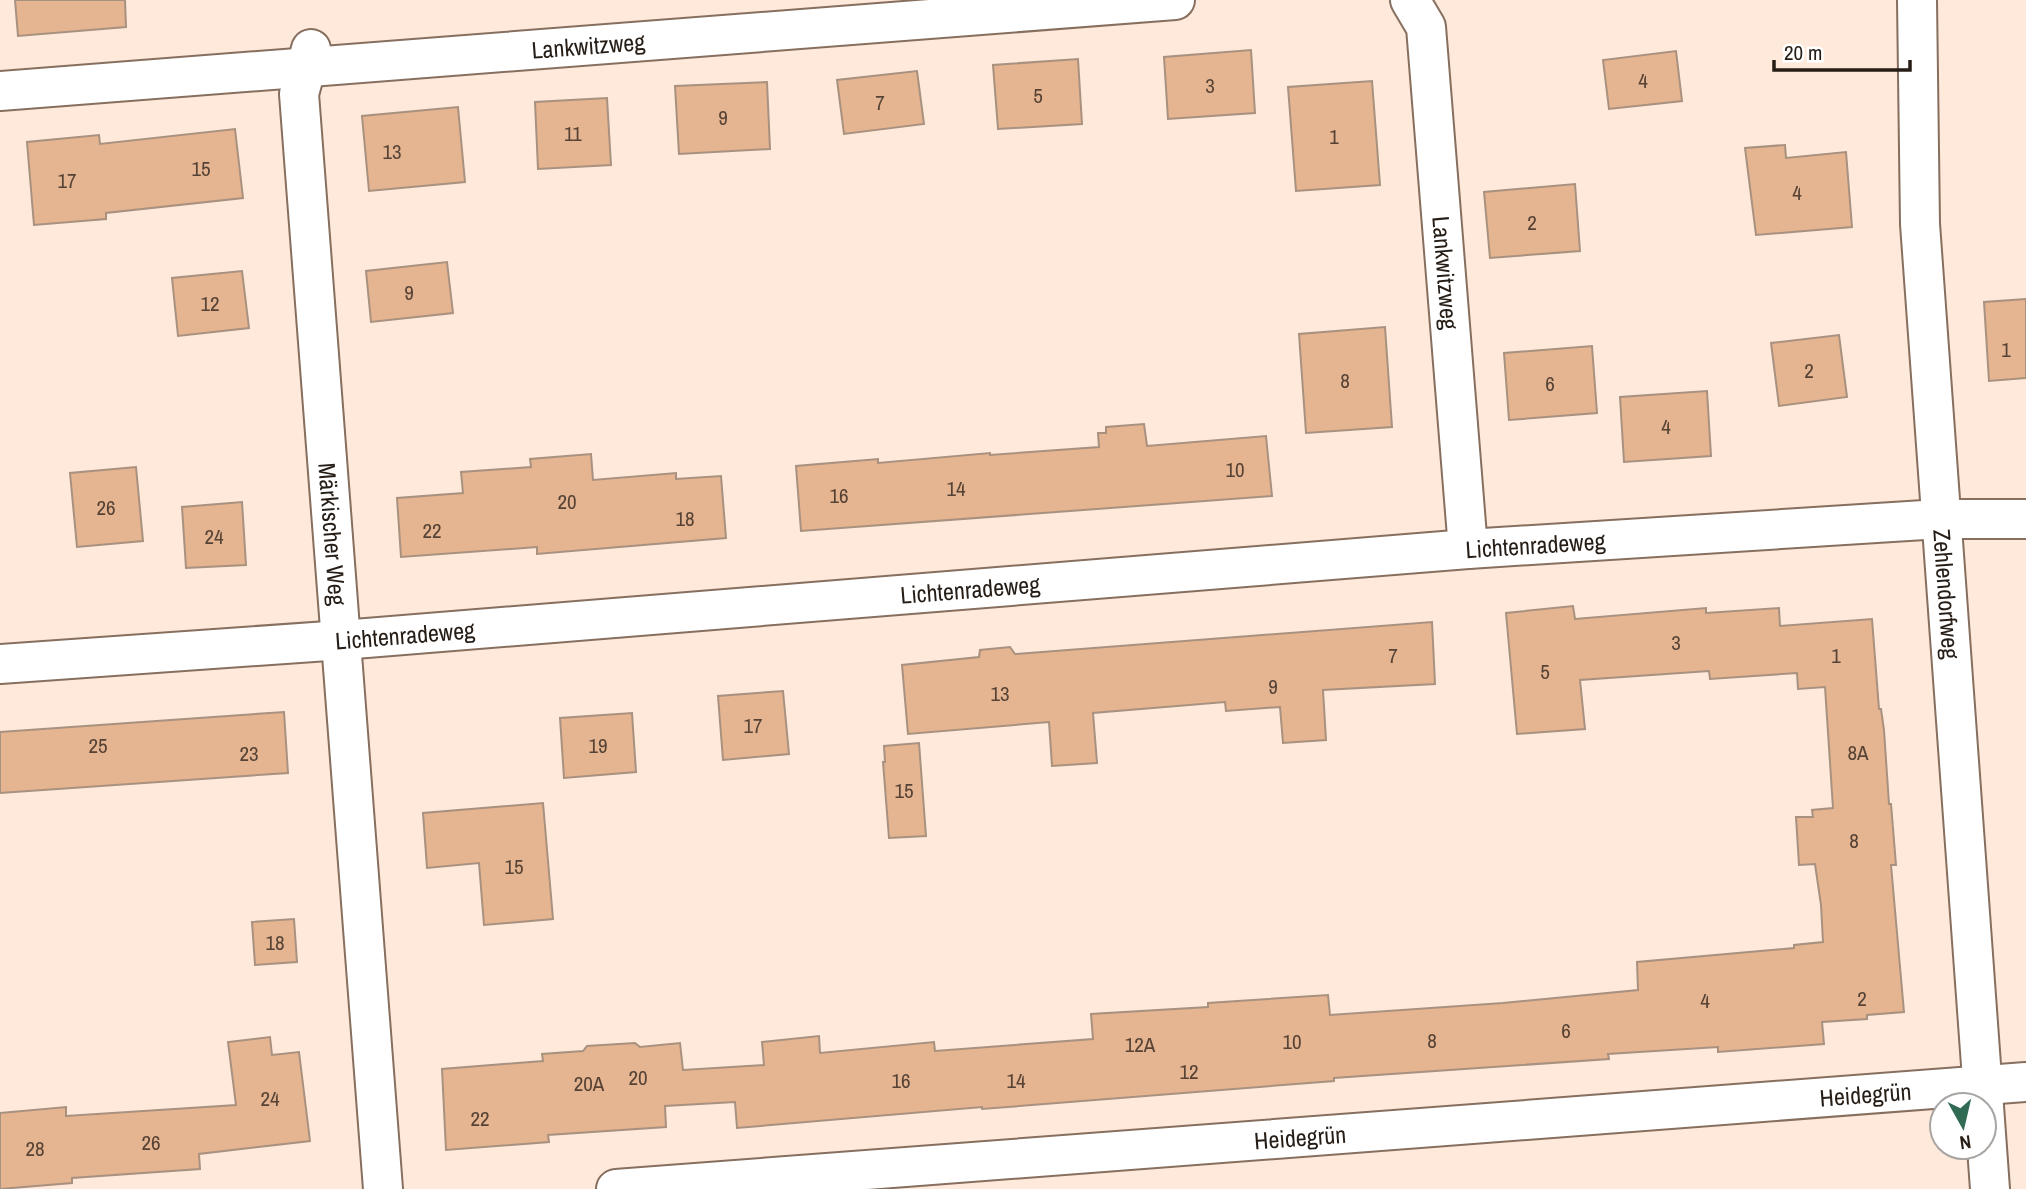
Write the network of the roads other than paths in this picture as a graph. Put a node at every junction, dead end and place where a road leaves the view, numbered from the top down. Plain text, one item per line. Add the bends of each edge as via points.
1 (1175, 0) edge
2 (1410, 0) edge
3 (1917, 0) edge
4 (309, 59) junction
5 (0, 91) edge
6 (1940, 519) junction
7 (2026, 519) edge
8 (1468, 549) junction
9 (342, 640) junction
10 (0, 664) edge
11 (2026, 1082) edge
12 (1983, 1086) junction
13 (383, 1189) edge
14 (616, 1189) edge
15 (1990, 1189) edge

1 - 4 street, Lankwitzweg
2 - 8 street, Lankwitzweg via 1426,27
3 - 6 street, Zehlendorfweg via 1920,224
4 - 5 street, Lankwitzweg
4 - 9 street, Märkischer Weg via 299,94
6 - 7 street, Lichtenradeweg
6 - 8 street, Lichtenradeweg
6 - 12 street, Zehlendorfweg
8 - 9 street, Lichtenradeweg
9 - 10 street, Lichtenradeweg
9 - 13 street, Märkischer Weg
11 - 12 street, Heidegrün
12 - 14 street, Heidegrün
12 - 15 street, Zehlendorfweg

